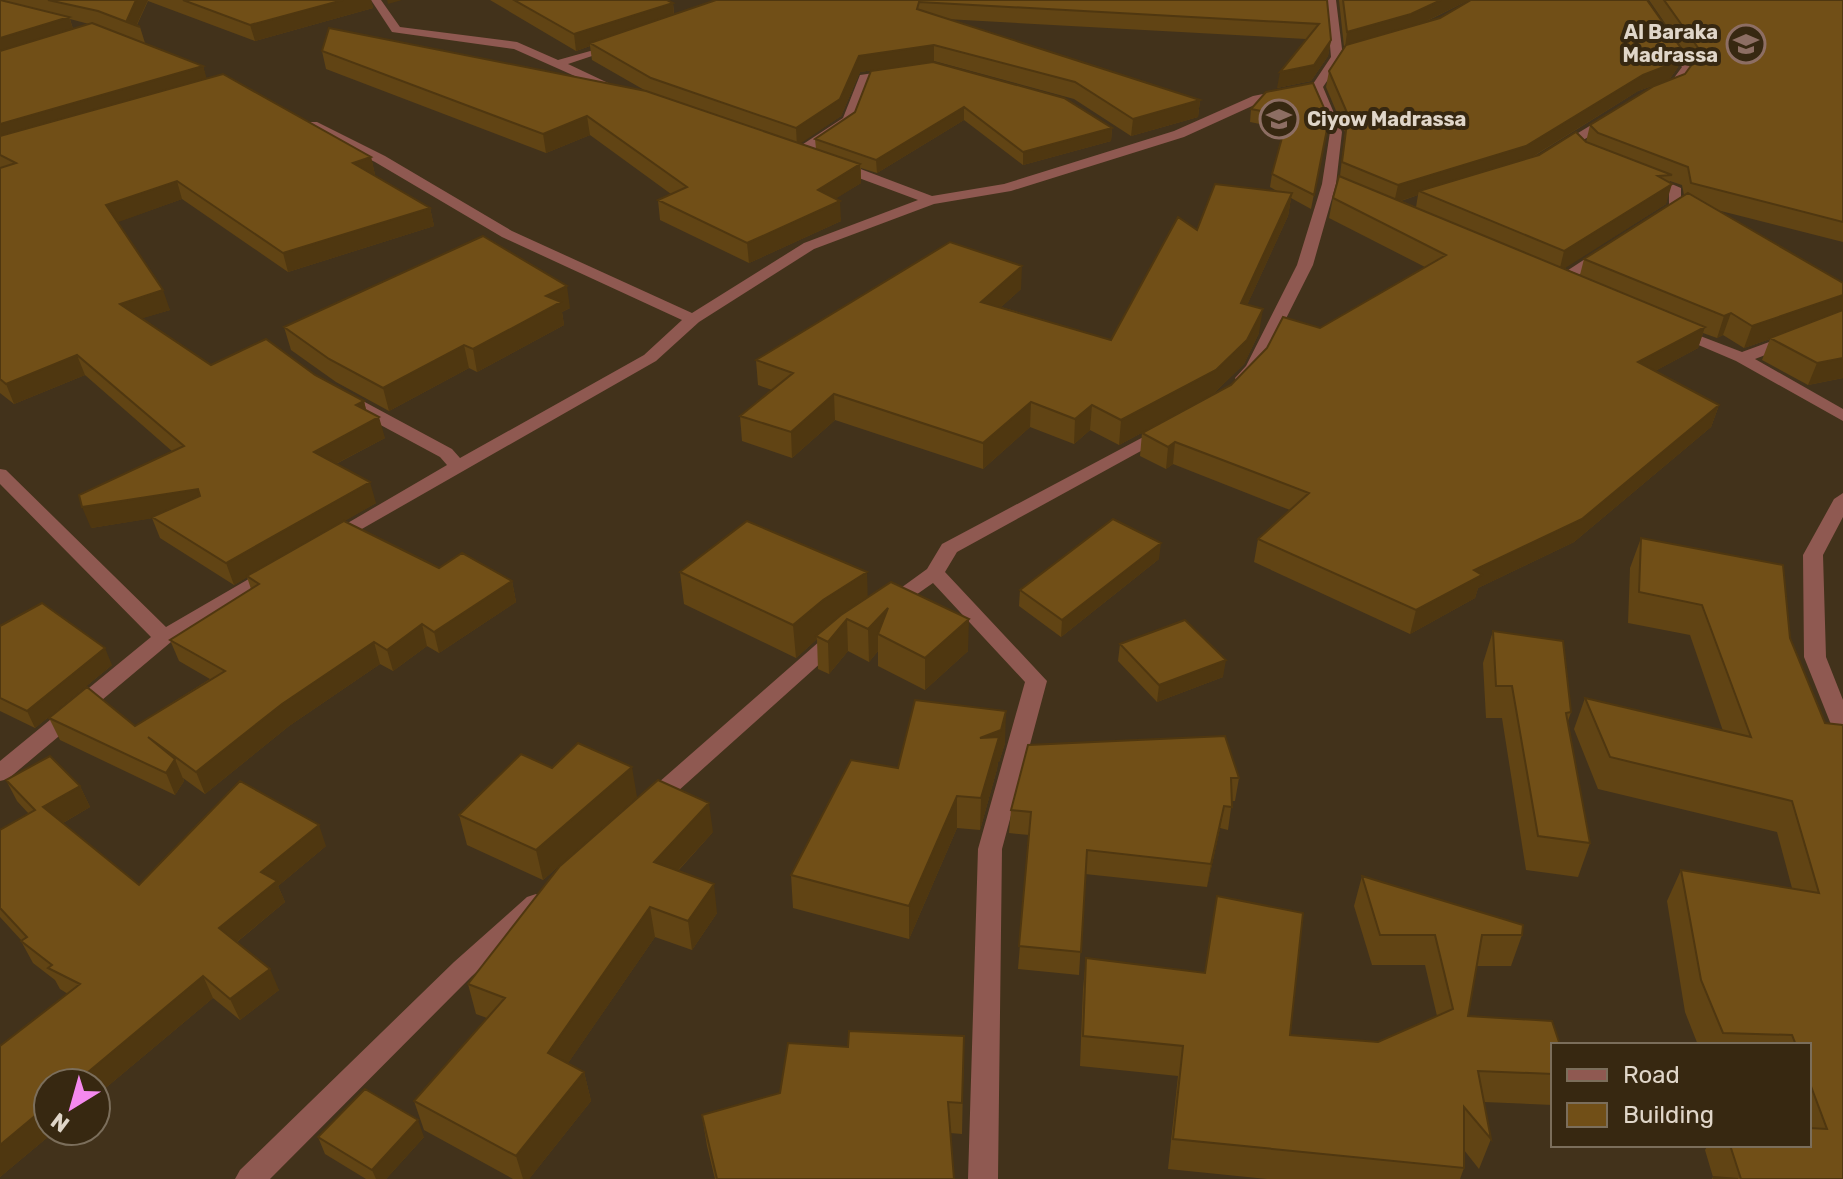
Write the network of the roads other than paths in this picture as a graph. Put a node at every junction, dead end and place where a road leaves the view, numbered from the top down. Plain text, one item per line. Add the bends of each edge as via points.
1 (376, 0) edge
2 (1331, 0) edge
3 (1641, 0) edge
4 (628, 40) edge
5 (1351, 54) edge
6 (1337, 57) junction
7 (557, 64) junction
8 (905, 72) edge
9 (1317, 87) junction
10 (1654, 93) edge
11 (632, 95) edge
12 (1620, 112) edge
13 (297, 117) edge
14 (1122, 138) dead end
15 (1572, 141) junction
16 (780, 147) edge
17 (1135, 147) junction
18 (799, 153) junction
19 (1587, 156) edge
20 (1539, 162) edge
21 (1634, 172) edge
22 (931, 200) junction
23 (1651, 223) edge
24 (1614, 245) edge
25 (1561, 281) edge
26 (693, 319) junction
27 (1843, 320) edge
28 (1657, 324) edge
29 (1742, 358) junction
30 (328, 389) edge
31 (1231, 390) edge
32 (1843, 416) edge
33 (1180, 423) edge
34 (458, 466) junction
35 (0, 474) edge
36 (1843, 499) edge
37 (319, 546) edge
38 (293, 561) edge
39 (935, 573) junction
40 (164, 637) junction
41 (1843, 727) edge
42 (0, 773) edge
43 (636, 815) edge
44 (555, 887) edge
45 (250, 1179) edge
46 (983, 1179) edge

1 - 7 street via 396,30 506,44
2 - 6 street
3 - 10 street via 1688,67 1675,85
4 - 7 street
5 - 6 street
6 - 9 street
7 - 11 street
8 - 18 street via 864,78 849,120
9 - 17 street via 1257,99 1179,134
9 - 31 street via 1336,132 1335,187 1305,265 1253,368
12 - 15 street
13 - 26 street via 507,234
14 - 17 street
15 - 19 street
15 - 20 street
16 - 18 street
17 - 22 street via 1006,188
18 - 22 street
21 - 23 street via 1676,191 1676,208
22 - 26 street via 809,246
24 - 25 street
26 - 34 street via 650,358
27 - 29 street
28 - 29 street
29 - 32 street
30 - 34 street via 446,453
33 - 39 street via 949,548
34 - 37 street
35 - 40 street
36 - 41 street via 1813,555 1815,657
38 - 40 street
39 - 43 street via 833,640
39 - 46 street via 1036,681 990,849
40 - 42 street
44 - 45 street via 463,969

